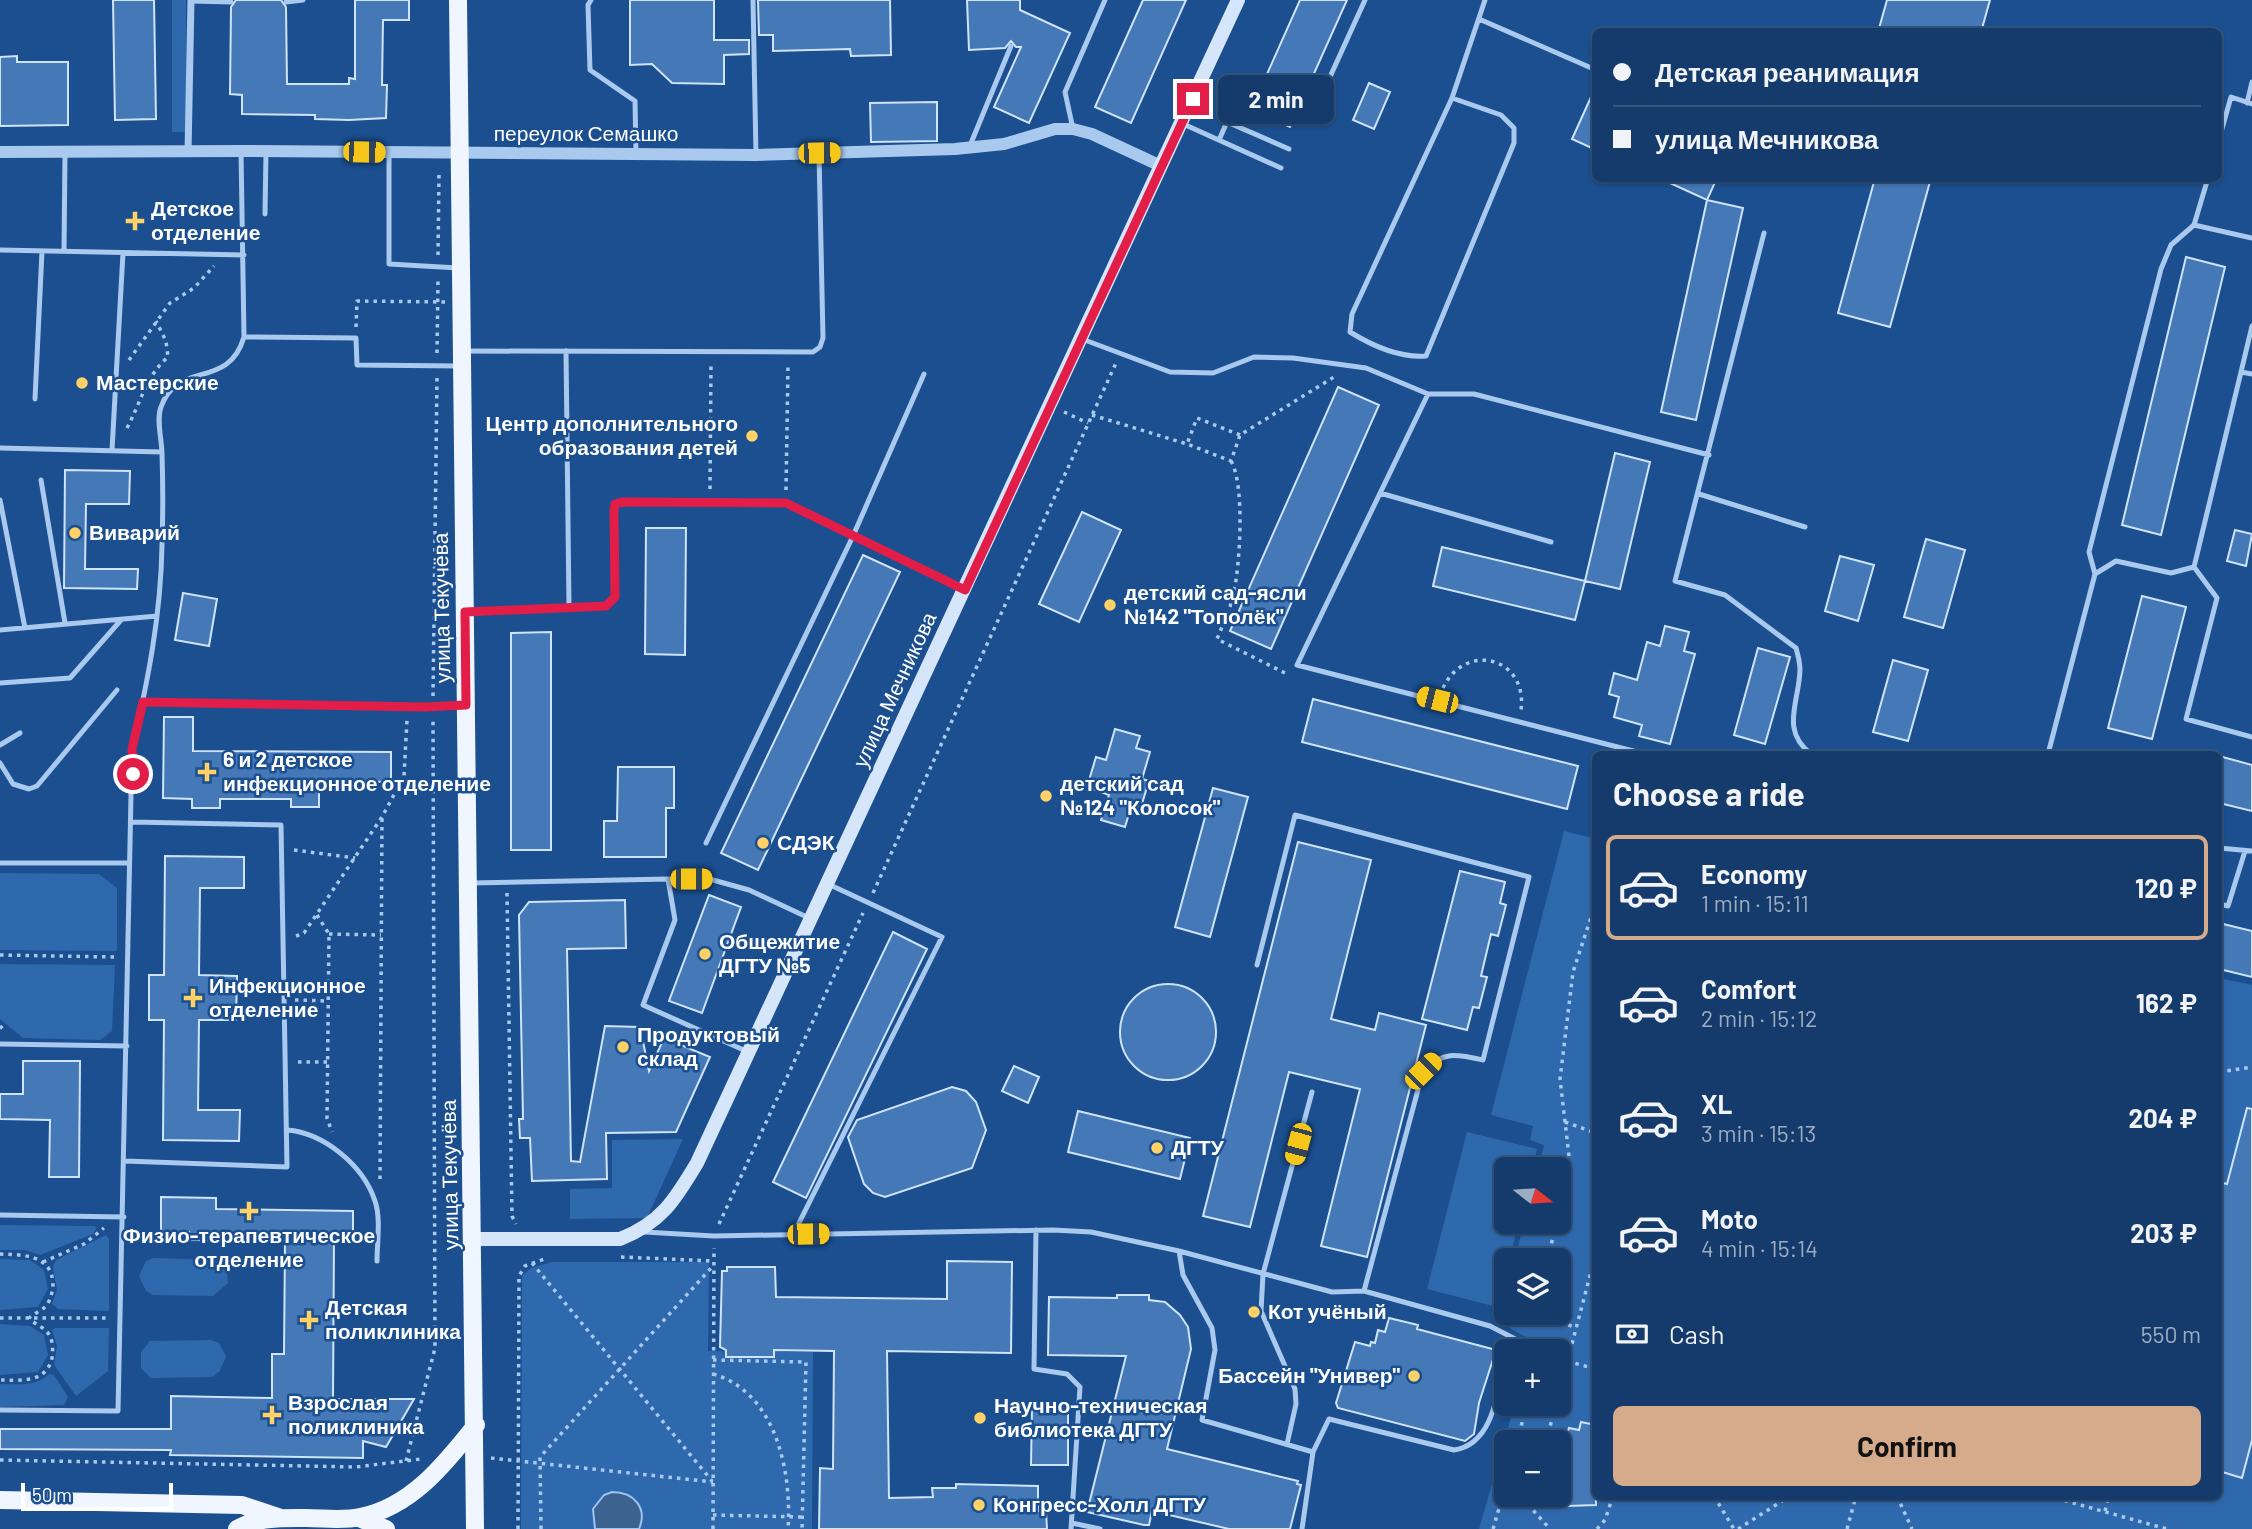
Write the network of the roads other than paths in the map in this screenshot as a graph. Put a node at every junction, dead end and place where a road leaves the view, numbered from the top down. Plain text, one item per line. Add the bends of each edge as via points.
1 (303, 0) edge
2 (458, 0) edge
3 (591, 0) edge
4 (753, 0) edge
5 (1105, 0) edge
6 (1238, 0) edge
7 (1365, 0) edge
8 (1485, 0) edge
9 (191, 1) edge
10 (231, 2) dead end
11 (286, 2) dead end
12 (1479, 19) junction
13 (1011, 46) dead end
14 (1592, 68) edge
15 (2252, 82) edge
16 (1452, 98) junction
17 (2250, 104) edge
18 (1181, 123) junction
19 (1309, 123) dead end
20 (2222, 128) edge
21 (1073, 129) junction
22 (1219, 140) junction
23 (969, 148) junction
24 (1289, 149) dead end
25 (241, 151) junction
26 (266, 151) junction
27 (0, 152) edge
28 (65, 152) junction
29 (389, 152) junction
30 (188, 153) junction
31 (459, 153) junction
32 (819, 153) junction
33 (636, 154) junction
34 (755, 155) junction
35 (1161, 166) junction
36 (1281, 168) dead end
37 (2207, 182) edge
38 (265, 214) dead end
39 (2194, 225) junction
40 (1765, 233) dead end
41 (2252, 238) edge
42 (0, 250) edge
43 (42, 251) junction
44 (64, 251) junction
45 (123, 253) junction
46 (244, 255) junction
47 (461, 268) junction
48 (2252, 326) edge
49 (244, 337) junction
50 (1082, 339) junction
51 (566, 351) junction
52 (462, 359) junction
53 (2241, 372) junction
54 (924, 374) dead end
55 (2252, 374) edge
56 (1428, 394) junction
57 (35, 399) dead end
58 (0, 449) edge
59 (112, 450) junction
60 (162, 452) junction
61 (1709, 455) junction
62 (41, 480) dead end
63 (1380, 493) junction
64 (1699, 494) junction
65 (0, 500) edge
66 (1805, 527) dead end
67 (853, 536) junction
68 (1551, 542) dead end
69 (2194, 567) junction
70 (2095, 574) junction
71 (965, 590) junction
72 (569, 607) junction
73 (465, 612) junction
74 (156, 616) junction
75 (121, 620) junction
76 (65, 624) junction
77 (24, 628) junction
78 (0, 630) edge
79 (0, 683) edge
80 (117, 690) dead end
81 (143, 702) junction
82 (466, 705) junction
83 (19, 733) dead end
84 (2252, 737) edge
85 (0, 745) edge
86 (1634, 751) edge
87 (1807, 751) edge
88 (2049, 751) edge
89 (0, 763) edge
90 (132, 822) junction
91 (706, 843) dead end
92 (2222, 848) edge
93 (2249, 851) edge
94 (0, 863) edge
95 (129, 863) junction
96 (668, 879) junction
97 (469, 883) junction
98 (828, 884) junction
99 (2222, 905) edge
100 (811, 919) junction
101 (1257, 965) dead end
102 (0, 1044) edge
103 (127, 1046) junction
104 (748, 1053) junction
105 (1312, 1092) dead end
106 (287, 1130) junction
107 (125, 1161) junction
108 (0, 1215) edge
109 (124, 1217) junction
110 (1036, 1230) junction
111 (640, 1231) junction
112 (793, 1235) junction
113 (473, 1239) junction
114 (1179, 1251) junction
115 (377, 1261) dead end
116 (1263, 1274) junction
117 (1364, 1291) junction
118 (1511, 1336) junction
119 (1510, 1339) edge
120 (1516, 1339) edge
121 (1494, 1402) edge
122 (0, 1410) edge
123 (475, 1425) junction
124 (1287, 1444) junction
125 (1313, 1452) junction
126 (0, 1500) edge
127 (281, 1518) junction
128 (359, 1518) junction
129 (1071, 1526) edge
130 (237, 1529) edge
131 (386, 1529) edge
132 (475, 1529) edge
133 (1100, 1529) edge
134 (1303, 1529) edge

1 - 11 lane
2 - 31 main road, улица Текучёва
3 - 33 lane via 590,70 635,101
4 - 34 lane
5 - 21 lane via 1065,92
6 - 18 main road, улица Мечникова
7 - 19 lane
8 - 12 lane
9 - 10 lane
9 - 30 street
12 - 14 lane
12 - 16 lane
13 - 23 lane
15 - 17 lane
16 - 16 lane via 1352,314 1350,331 1364,341 1412,357 1426,356 1514,143 1514,128 1502,116
17 - 20 lane via 2231,97
18 - 22 lane
18 - 35 main road, улица Мечникова
21 - 23 street, переулок Семашко
21 - 35 street, переулок Семашко
22 - 24 lane via 1227,122
22 - 36 lane
23 - 32 street, переулок Семашко
25 - 26 street, переулок Семашко
25 - 30 street, переулок Семашко
25 - 46 lane
26 - 29 street, переулок Семашко
26 - 38 lane
27 - 28 street, переулок Семашко
28 - 30 street, переулок Семашко
28 - 44 lane
29 - 31 street, переулок Семашко
29 - 47 lane via 389,264
31 - 33 street, переулок Семашко
31 - 47 main road, улица Текучёва
32 - 34 street, переулок Семашко
32 - 51 lane via 820,347 813,352
33 - 34 street, переулок Семашко
35 - 50 main road, улица Мечникова
37 - 39 lane
39 - 41 lane
39 - 70 lane via 2171,245 2161,269 2089,552
40 - 61 lane
42 - 43 lane
43 - 44 lane
43 - 57 lane
44 - 45 lane
45 - 46 lane
45 - 59 lane
46 - 49 lane
47 - 52 main road, улица Текучёва
48 - 53 lane
49 - 52 lane via 356,338 357,365 437,366
49 - 60 lane via 239,354 226,367 169,389 160,410
50 - 56 lane via 1170,372 1213,373 1254,357 1366,368
50 - 71 main road, улица Мечникова
51 - 52 lane
51 - 72 lane
52 - 73 main road, улица Текучёва
53 - 55 lane
53 - 69 lane
54 - 67 lane
56 - 61 lane via 1474,394
56 - 63 lane
58 - 59 lane
59 - 60 lane
60 - 74 lane via 162,548
61 - 64 lane
62 - 76 lane
63 - 68 lane
63 - 86 lane via 1297,665
64 - 66 lane
64 - 87 lane via 1675,581 1725,595 1796,648 1800,669 1792,725 1799,745
65 - 77 lane
67 - 71 lane
67 - 72 lane via 786,503 615,504 615,597 606,606
67 - 91 lane
69 - 70 lane via 2171,573 2116,561
69 - 84 lane via 2217,598 2186,719
70 - 88 lane
71 - 98 main road, улица Мечникова
72 - 73 lane
73 - 82 main road, улица Текучёва
74 - 75 lane
74 - 81 lane via 153,660
75 - 76 lane
75 - 79 lane via 70,678
76 - 77 lane
77 - 78 lane
80 - 89 lane via 37,786 13,784
81 - 82 lane
81 - 90 lane via 132,749
82 - 97 main road, улица Текучёва
83 - 85 lane
90 - 95 lane
90 - 106 lane via 281,825
92 - 93 lane
93 - 99 lane via 2228,906
94 - 95 lane
95 - 103 lane
96 - 97 lane
96 - 100 lane via 713,880 749,890
96 - 104 lane via 675,920 643,1005
97 - 113 main road, улица Текучёва
98 - 100 main road, улица Мечникова
98 - 112 lane via 942,937
100 - 104 main road, улица Мечникова
101 - 117 lane via 1294,816 1529,877 1483,1060 1457,1054 1435,1059 1423,1071
102 - 103 lane
103 - 107 lane
104 - 111 main road, улица Мечникова via 672,1206
105 - 116 lane
106 - 107 lane via 287,1167
106 - 115 lane via 317,1137 339,1151 370,1193 376,1202
107 - 109 lane
108 - 109 lane
109 - 122 lane via 118,1411
110 - 112 lane
110 - 114 lane via 1091,1233
110 - 129 lane via 1034,1369 1067,1374 1080,1387
111 - 112 lane
111 - 113 main road via 620,1239
113 - 123 main road, улица Текучёва
114 - 116 lane
114 - 124 lane via 1188,1286 1212,1328 1215,1350 1202,1420
116 - 117 lane via 1332,1292
116 - 124 lane via 1261,1311 1295,1389
117 - 118 lane
118 - 119 lane
118 - 120 lane
121 - 125 lane via 1488,1426 1465,1449 1329,1419
123 - 128 main road via 453,1455 412,1493
123 - 132 main road, улица Текучёва
124 - 125 lane
125 - 134 lane
126 - 127 main road via 242,1504
127 - 128 main road
127 - 130 main road
128 - 131 main road
129 - 133 lane

